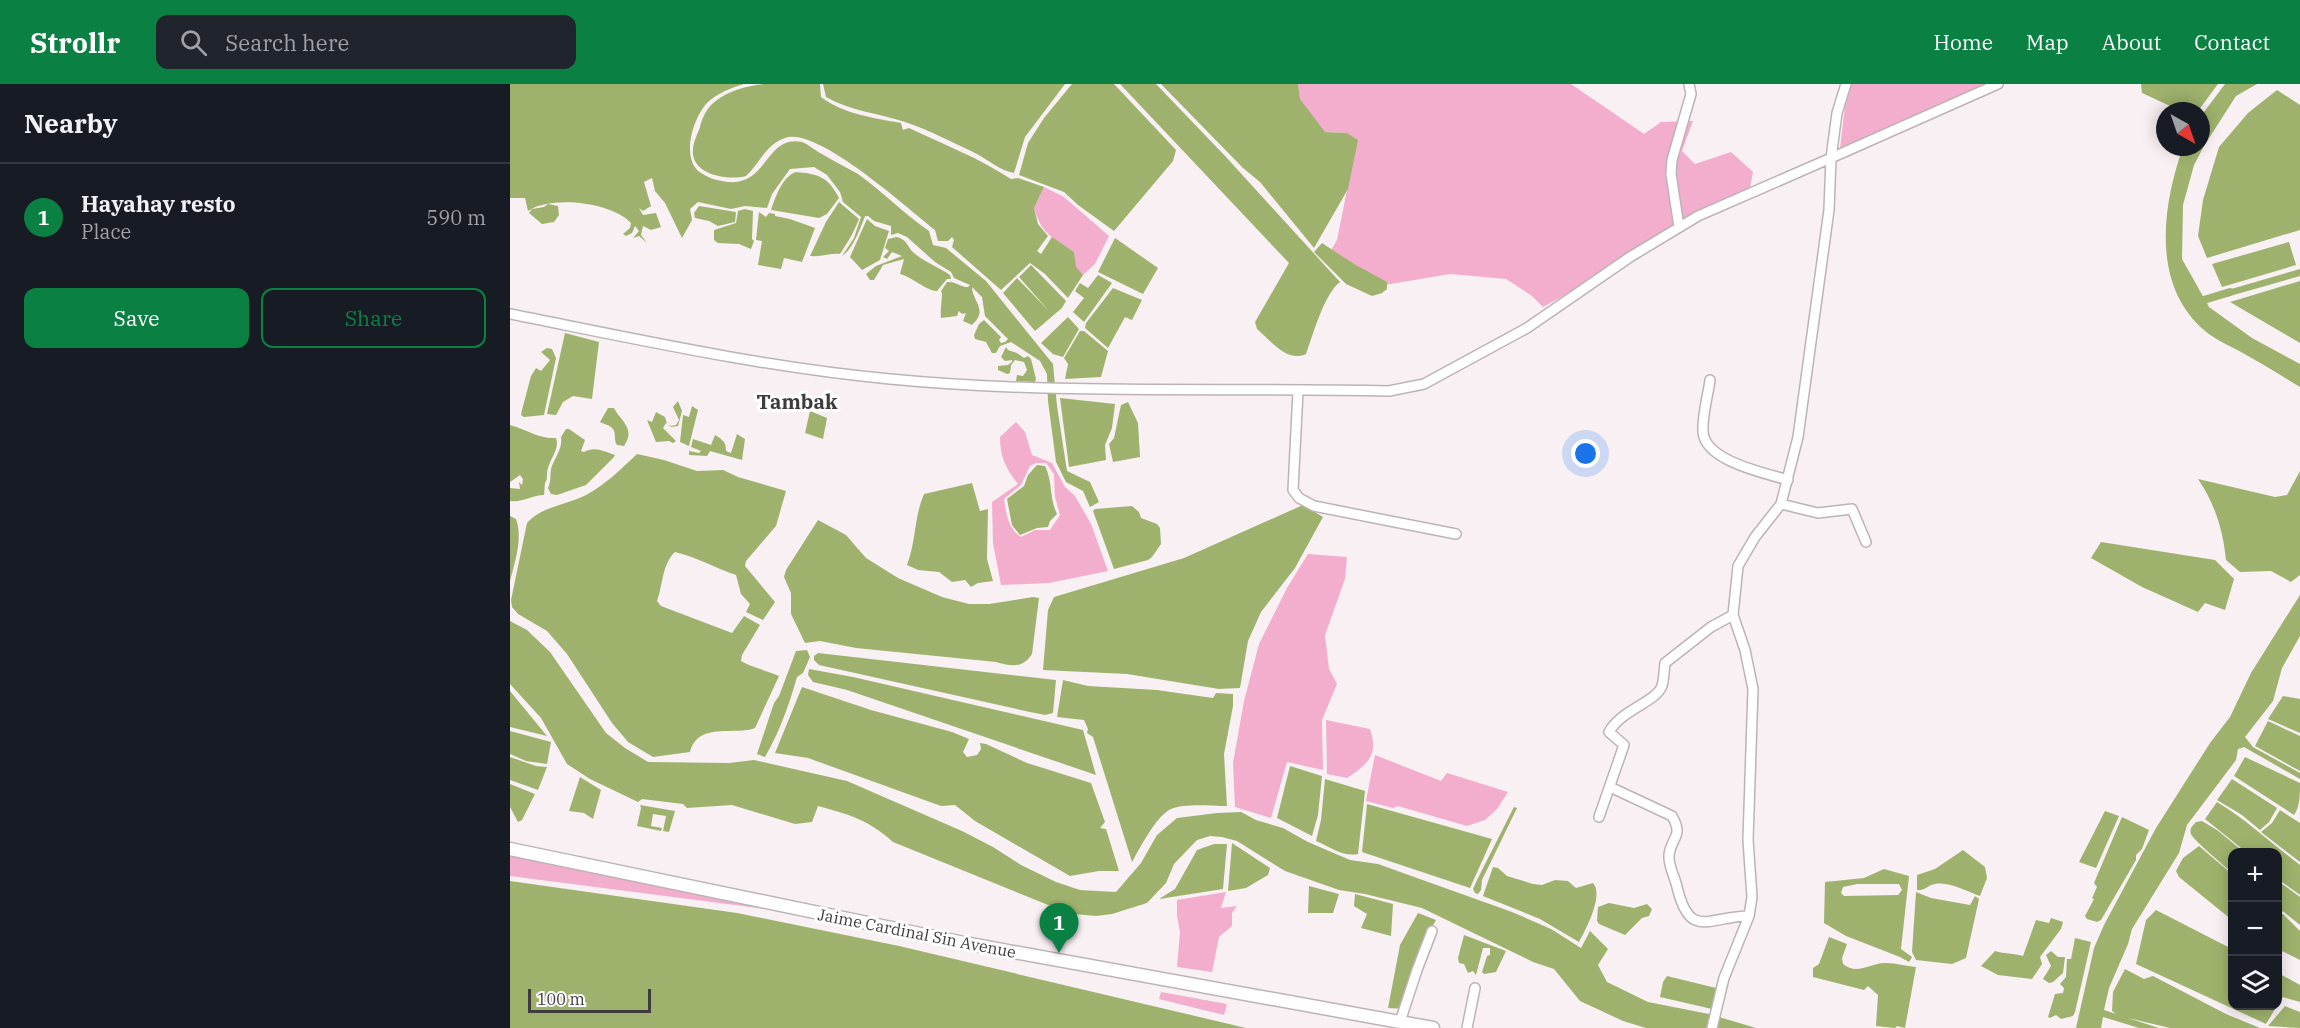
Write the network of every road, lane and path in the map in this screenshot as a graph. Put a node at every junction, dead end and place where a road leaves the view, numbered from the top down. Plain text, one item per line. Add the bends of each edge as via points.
1 (1689, 84) edge
2 (1846, 84) edge
3 (1998, 84) edge
4 (1831, 158) junction
5 (1679, 227) junction
6 (510, 314) edge
7 (1710, 380) dead end
8 (1299, 391) junction
9 (1788, 480) junction
10 (1781, 504) junction
11 (1456, 534) dead end
12 (1866, 542) dead end
13 (1734, 615) junction
14 (1610, 787) junction
15 (1599, 818) dead end
16 (510, 849) edge
17 (1749, 916) junction
18 (1432, 930) dead end
19 (1475, 988) dead end
20 (1400, 1022) junction
21 (1433, 1028) edge
22 (1467, 1028) edge
23 (1712, 1028) edge

1 - 5 street via 1691,94 1671,174
2 - 4 street via 1837,113
3 - 4 street
4 - 5 street
4 - 9 street via 1829,210 1798,437
5 - 8 street via 1527,328 1424,384 1389,391
6 - 8 street via 735,358 890,379 1033,388
7 - 9 street via 1703,432 1706,444 1715,453 1749,468
8 - 11 street via 1293,490 1299,498 1314,506
9 - 10 street
10 - 12 street via 1818,513 1852,509
10 - 13 street via 1738,566
13 - 14 street via 1665,663 1661,688 1615,722 1609,732 1624,745
13 - 17 street via 1754,689
14 - 15 street
14 - 17 street via 1672,816 1678,836 1669,854 1671,866 1689,917 1707,922
16 - 20 main road, Jaime Cardinal Sin Avenue via 964,943
17 - 23 street via 1724,978
18 - 20 street
19 - 22 street
20 - 21 main road, Jaime Cardinal Sin Avenue

